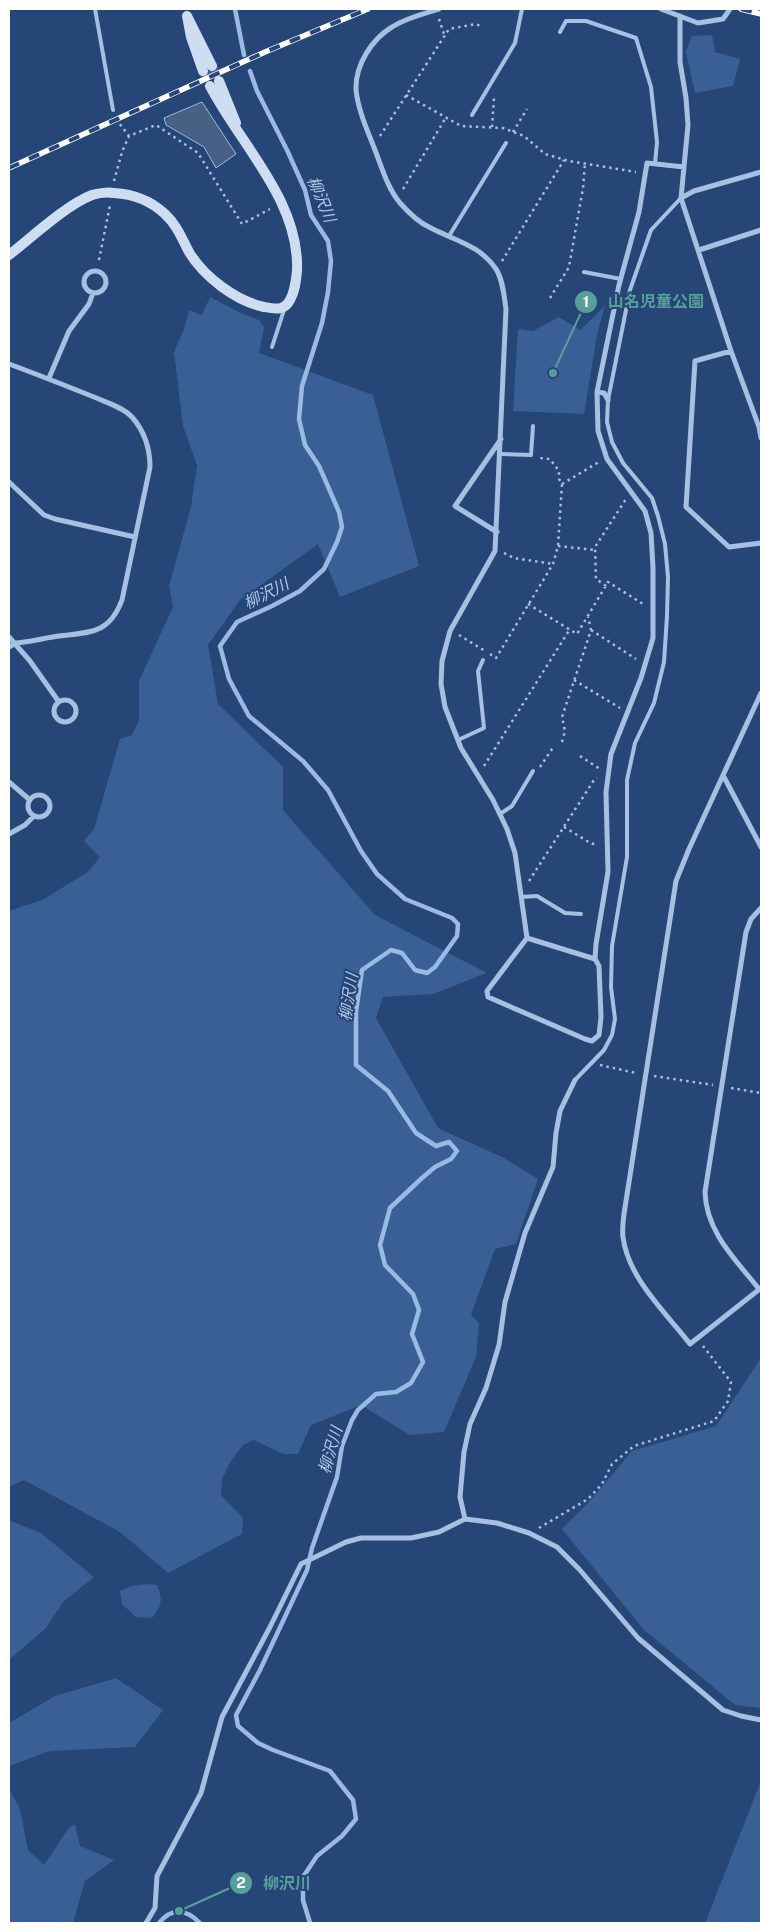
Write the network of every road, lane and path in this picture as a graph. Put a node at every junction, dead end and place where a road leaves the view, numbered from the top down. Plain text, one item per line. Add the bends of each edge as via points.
1 (95, 9) edge
2 (439, 9) edge
3 (522, 9) edge
4 (661, 9) edge
5 (730, 9) edge
6 (186, 12) edge
7 (438, 16) dead end
8 (680, 16) junction
9 (480, 26) dead end
10 (560, 32) dead end
11 (444, 34) junction
12 (212, 66) tunnel mouth
13 (203, 71) tunnel mouth
14 (214, 83) tunnel mouth
15 (494, 94) dead end
16 (406, 95) junction
17 (527, 109) dead end
18 (113, 110) joint
19 (472, 115) dead end
20 (446, 118) junction
21 (492, 127) junction
22 (513, 132) junction
23 (129, 136) junction
24 (379, 137) dead end
25 (506, 143) dead end
26 (564, 160) junction
27 (584, 163) junction
28 (655, 164) junction
29 (684, 167) junction
30 (636, 172) dead end
31 (761, 172) edge
32 (114, 181) dead end
33 (402, 190) dead end
34 (681, 198) junction
35 (111, 203) dead end
36 (273, 207) dead end
37 (761, 230) edge
38 (449, 236) junction
39 (699, 250) junction
40 (9, 255) edge
41 (98, 260) dead end
42 (501, 262) dead end
43 (584, 272) dead end
44 (621, 279) junction
45 (93, 293) junction
46 (550, 298) dead end
47 (285, 307) junction
48 (272, 347) dead end
49 (731, 351) junction
50 (9, 364) edge
51 (50, 378) junction
52 (597, 392) junction
53 (608, 400) junction
54 (533, 426) dead end
55 (760, 426) edge
56 (761, 438) edge
57 (501, 439) junction
58 (500, 454) junction
59 (531, 455) junction
60 (600, 461) dead end
61 (9, 482) edge
62 (562, 484) junction
63 (626, 498) dead end
64 (497, 532) junction
65 (135, 537) junction
66 (761, 543) edge
67 (558, 546) junction
68 (595, 550) junction
69 (504, 554) dead end
70 (553, 564) junction
71 (606, 586) junction
72 (528, 604) junction
73 (645, 606) dead end
74 (588, 616) junction
75 (570, 629) junction
76 (591, 630) junction
77 (459, 635) dead end
78 (9, 637) edge
79 (16, 643) junction
80 (9, 647) edge
81 (483, 660) dead end
82 (639, 662) dead end
83 (574, 680) junction
84 (761, 692) edge
85 (59, 702) junction
86 (621, 709) dead end
87 (458, 740) junction
88 (562, 742) dead end
89 (554, 746) dead end
90 (580, 756) dead end
91 (483, 768) dead end
92 (601, 769) dead end
93 (533, 771) joint
94 (599, 777) dead end
95 (724, 777) junction
96 (9, 782) edge
97 (30, 800) junction
98 (500, 814) junction
99 (34, 816) junction
100 (564, 827) junction
101 (9, 834) edge
102 (599, 843) dead end
103 (761, 847) edge
104 (528, 882) dead end
105 (521, 898) junction
106 (761, 908) edge
107 (580, 914) dead end
108 (527, 938) junction
109 (595, 959) junction
110 (592, 1063) junction
111 (645, 1075) junction
112 (575, 1080) joint
113 (721, 1086) junction
114 (761, 1093) edge
115 (760, 1289) edge
116 (697, 1339) junction
117 (465, 1519) junction
118 (529, 1533) junction
119 (761, 1720) edge
120 (146, 1923) edge

1 - 18 lane
2 - 38 street via 408,19 378,38 366,54 356,88 359,108 388,185 413,216
3 - 19 lane via 515,43
4 - 8 street
5 - 8 street via 723,19 708,23
6 - 12 street
6 - 13 street
7 - 11 path
8 - 29 street via 680,62 688,125
9 - 11 path via 449,29
10 - 28 lane via 566,21 586,21 636,38 651,87 657,142
11 - 16 path
14 - 47 street via 221,108 281,202 292,230 296,246 296,277 292,298
15 - 21 path
16 - 20 path
16 - 24 path
17 - 22 path
18 - 23 path
20 - 21 path via 461,126
20 - 33 path
21 - 22 path
22 - 26 path via 524,136 546,154
23 - 32 path
23 - 36 path via 156,125 198,153 242,224
25 - 38 lane
26 - 27 path
26 - 42 path
27 - 30 path
27 - 46 path via 583,188 569,267
28 - 29 street
28 - 44 street via 647,163 639,212
29 - 34 street
31 - 34 street
34 - 39 street
34 - 53 lane via 651,230 630,290
35 - 41 path
37 - 39 street
38 - 57 street via 482,253 497,270 503,289 506,309
39 - 49 street
40 - 47 street via 67,210 93,195 113,193 131,196 166,214 190,253 219,284 257,305 276,310
43 - 44 lane
44 - 52 street
45 - 45 street via 85,286 85,279 96,271 105,277 106,284 103,290
45 - 51 street via 69,331
47 - 48 lane
49 - 55 street
49 - 66 street via 695,361 686,507 729,547
50 - 51 street
51 - 65 street via 114,406 131,416 142,430 150,450 150,467
52 - 53 street via 604,393
52 - 109 street via 598,431 607,459 645,511 651,533 653,638 611,754 606,792 608,872
53 - 110 lane via 607,422 612,442 623,463 652,498 665,544 668,577 664,662 654,703 635,743 626,780 627,857 610,987 615,1019 612,1035
54 - 59 lane
55 - 56 street
57 - 58 street
57 - 64 street via 455,506
58 - 59 lane
58 - 64 street
59 - 62 path via 550,459 559,471
60 - 62 path
61 - 65 street via 44,515
62 - 67 path
63 - 68 path
64 - 87 street via 495,550 450,631 442,661 445,707
65 - 79 street via 122,600 112,620 90,633
67 - 68 path
67 - 70 path
68 - 71 path via 596,579
69 - 70 path
70 - 72 path
71 - 73 path via 608,582
71 - 74 path
72 - 75 path
72 - 77 path via 496,658
74 - 75 path via 577,634
74 - 76 path
75 - 91 path
76 - 82 path
76 - 83 path
78 - 79 street
79 - 80 street
79 - 85 street
81 - 87 lane via 478,671 484,728
83 - 86 path
83 - 88 path via 562,717
84 - 95 street
85 - 85 street via 70,701 75,706 76,712 70,720 60,720 55,715
87 - 98 street
89 - 93 path via 542,766
90 - 92 path
93 - 98 lane via 512,806
94 - 100 path
95 - 103 street
95 - 111 street via 676,881
96 - 97 street
97 - 99 street via 28,807
97 - 99 street via 41,796 50,804 44,816
98 - 105 street via 515,853
99 - 101 street via 26,825
100 - 102 path via 592,844
100 - 104 path
105 - 107 lane via 537,896 565,913
105 - 108 street
106 - 113 street via 746,932
108 - 109 street
108 - 109 street via 487,991 488,997 592,1041 599,1034 601,1017 599,966
110 - 111 path
110 - 112 lane
111 - 113 path
111 - 116 street via 622,1236 626,1255 637,1277 690,1344
112 - 117 street via 560,1111 553,1167 525,1233 505,1302 499,1346 470,1424 460,1497
113 - 114 path
113 - 115 street via 706,1176 706,1203 716,1233
115 - 116 street
116 - 118 path via 731,1382 728,1402 714,1421 634,1446 612,1464 602,1484 588,1499
117 - 118 street via 497,1523
117 - 120 street via 439,1532 411,1538 361,1538 346,1542 302,1563 222,1717 201,1793 157,1876 155,1908
118 - 119 street via 557,1547 638,1638 723,1710

